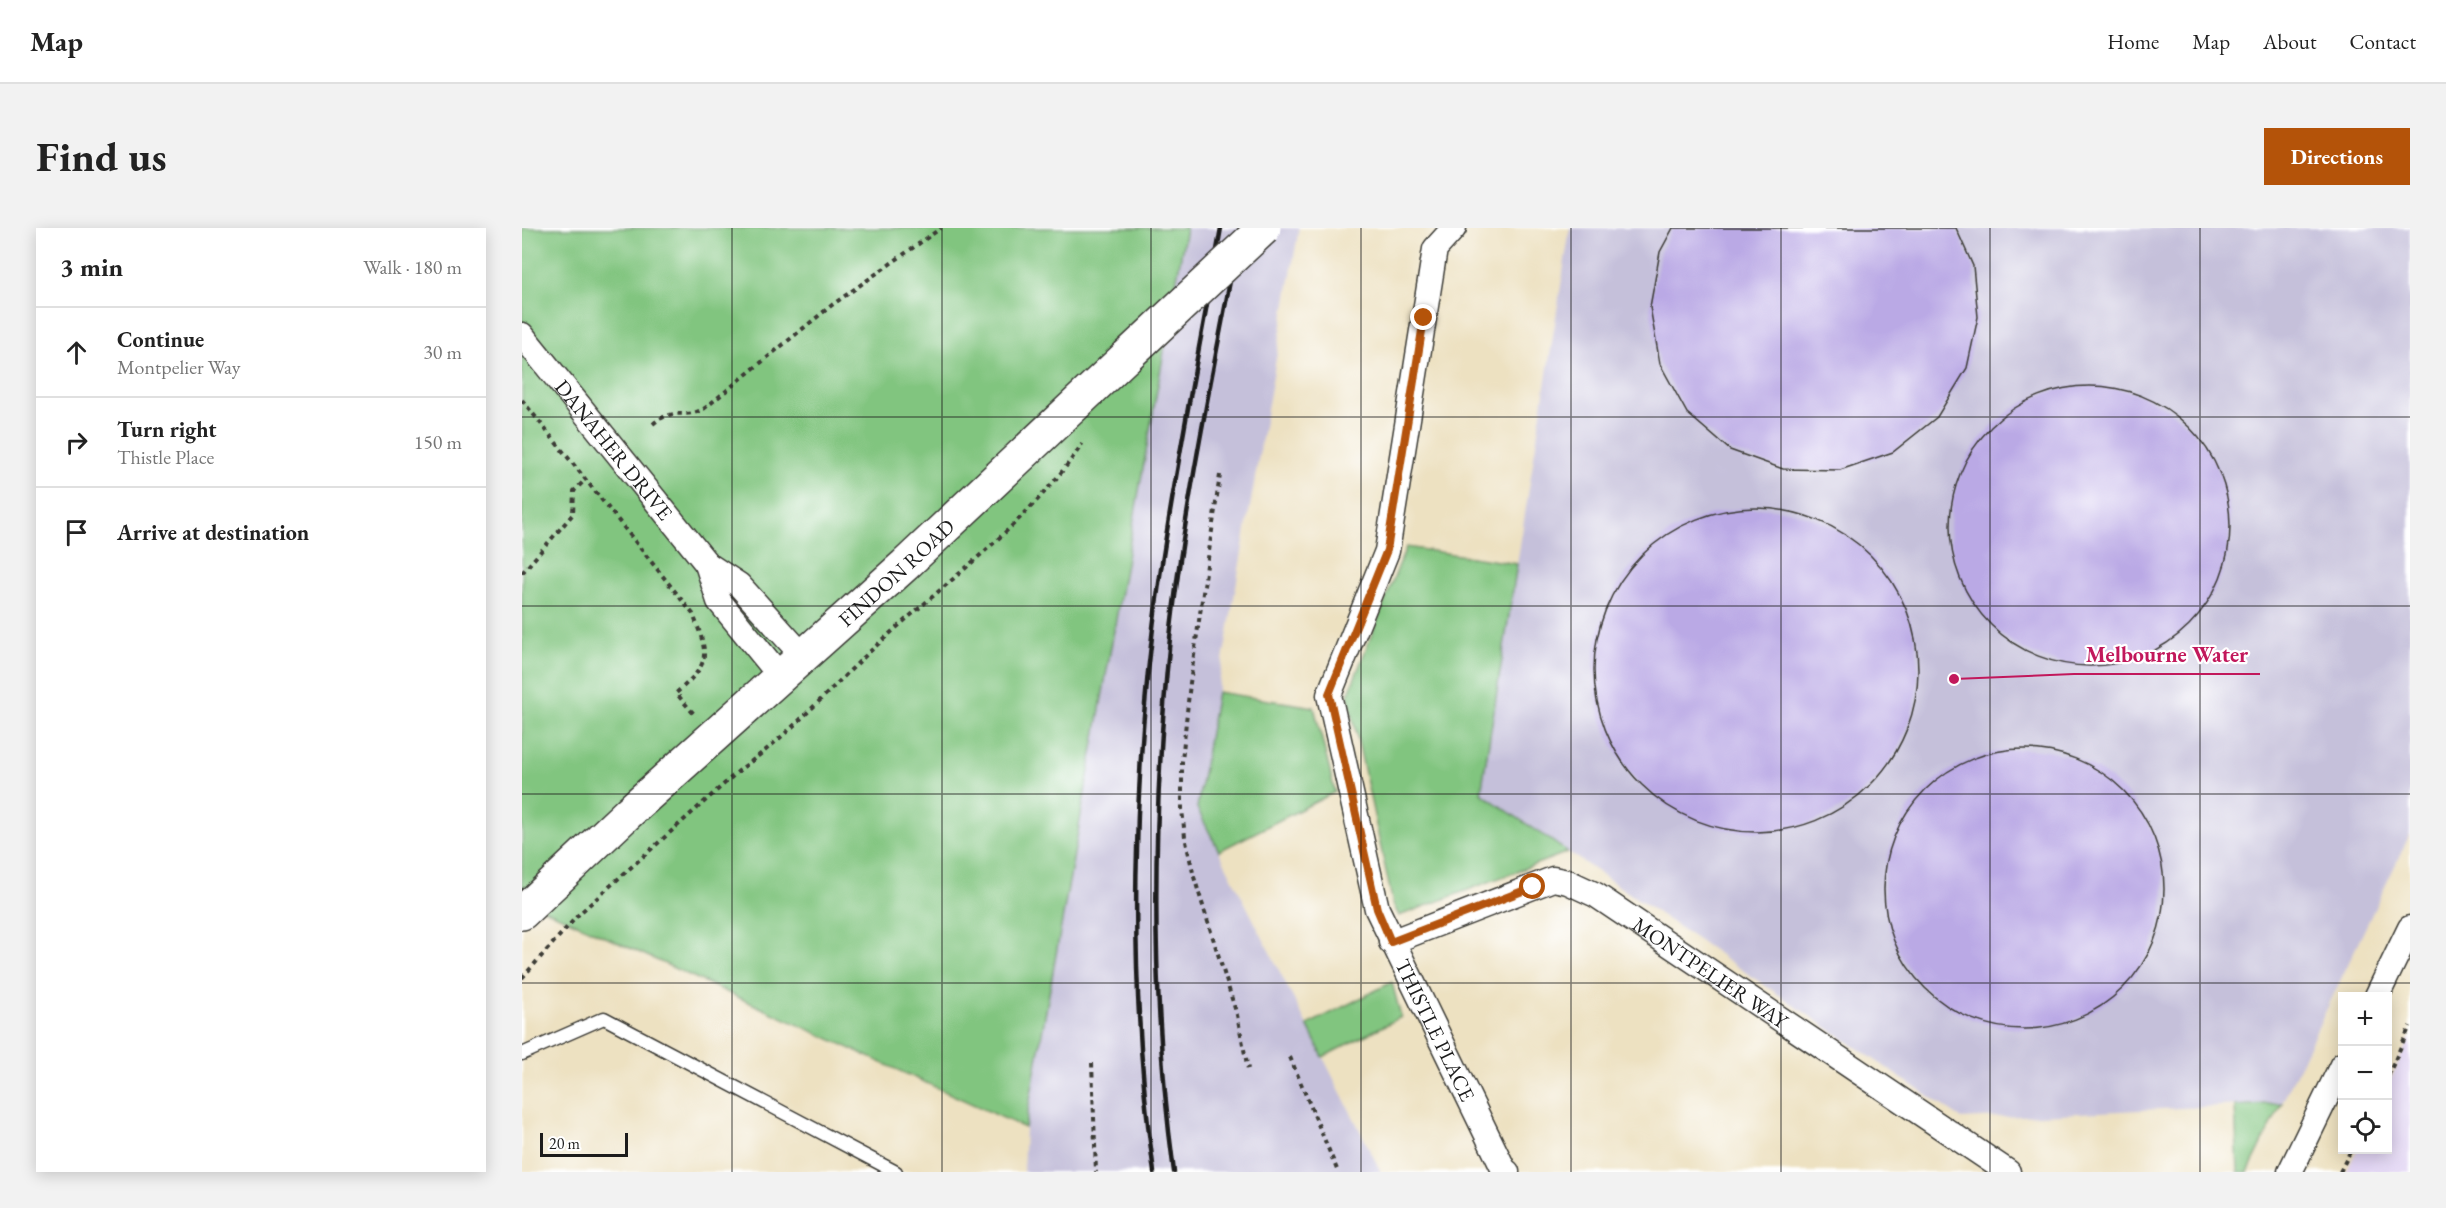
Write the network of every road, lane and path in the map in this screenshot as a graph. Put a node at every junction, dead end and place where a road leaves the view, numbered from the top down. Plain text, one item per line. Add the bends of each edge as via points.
1 (941, 228) edge
2 (1264, 228) edge
3 (1454, 228) edge
4 (522, 335) edge
5 (522, 400) edge
6 (653, 424) dead end
7 (1086, 438) dead end
8 (1220, 475) dead end
9 (586, 479) junction
10 (522, 573) edge
11 (793, 667) junction
12 (676, 693) dead end
13 (522, 913) edge
14 (2410, 928) edge
15 (1391, 942) junction
16 (522, 978) edge
17 (2379, 992) edge
18 (2410, 1026) edge
19 (522, 1054) edge
20 (1290, 1057) dead end
21 (1092, 1063) dead end
22 (2392, 1067) edge
23 (1248, 1069) dead end
24 (2338, 1075) edge
25 (2349, 1154) edge
26 (896, 1172) edge
27 (1096, 1172) edge
28 (1338, 1172) edge
29 (1507, 1172) edge
30 (2008, 1172) edge
31 (2290, 1172) edge
32 (2340, 1172) edge

1 - 6 path via 832,305 705,408 690,414 668,413
2 - 11 street, FINDON ROAD, bridge
3 - 15 street, THISTLE PLACE via 1435,249 1387,550 1329,694 1377,909
4 - 11 street, DANAHER DRIVE via 706,564 719,601
5 - 9 path
7 - 16 path via 1061,476 1019,517 876,646 770,749 742,768 579,914
8 - 23 path via 1190,683 1182,761 1182,809 1194,876 1235,1006
9 - 10 path via 573,494 573,514
9 - 12 path via 693,614 706,649 705,658 698,672
11 - 13 street, FINDON ROAD
14 - 17 street
15 - 29 street, THISTLE PLACE
15 - 30 street, MONTPELIER WAY via 1553,879 1568,882 1596,895
18 - 22 path
19 - 26 lane via 604,1018
20 - 28 path
21 - 27 path
24 - 31 street
25 - 32 path

